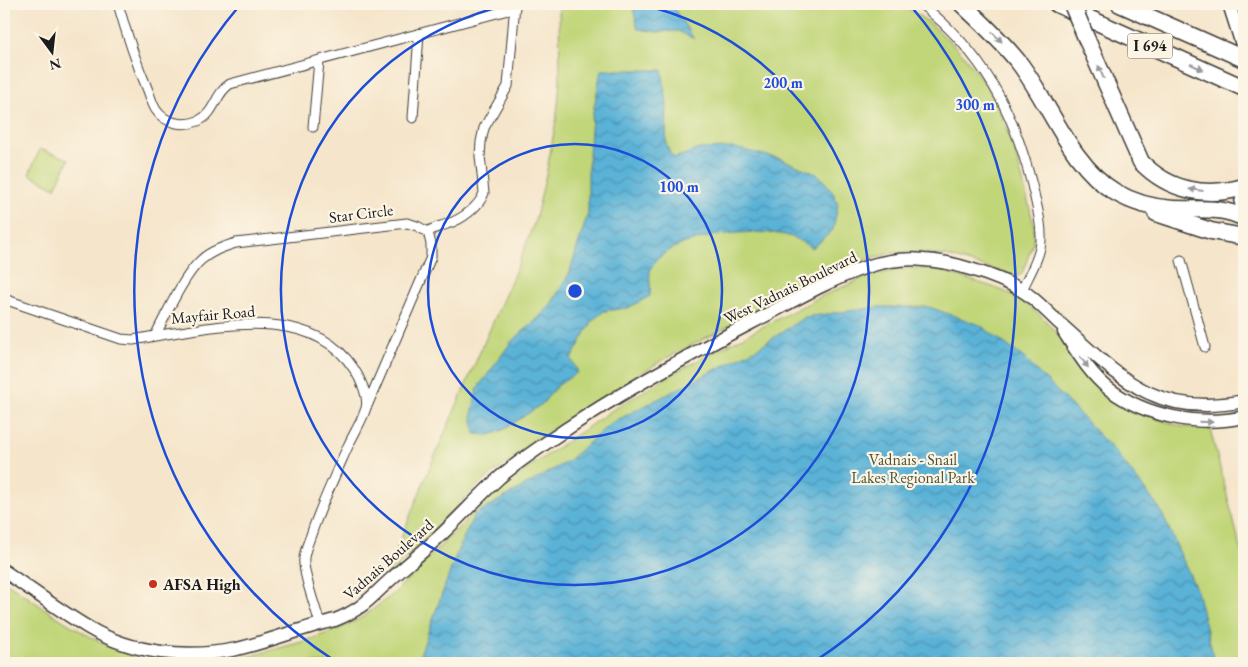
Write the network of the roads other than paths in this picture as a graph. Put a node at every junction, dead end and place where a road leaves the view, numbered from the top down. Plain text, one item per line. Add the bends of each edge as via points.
1 (118, 4) edge
2 (921, 4) edge
3 (962, 4) edge
4 (1056, 4) edge
5 (1072, 4) edge
6 (1120, 4) edge
7 (1229, 4) edge
8 (515, 6) edge
9 (419, 34) junction
10 (1244, 51) edge
11 (1244, 58) edge
12 (319, 61) junction
13 (1244, 88) edge
14 (413, 118) dead end
15 (313, 127) dead end
16 (1104, 185) junction
17 (1244, 189) edge
18 (1244, 216) edge
19 (428, 232) junction
20 (1244, 238) edge
21 (1181, 260) dead end
22 (1022, 290) junction
23 (4, 299) edge
24 (1058, 321) junction
25 (155, 336) junction
26 (1205, 347) dead end
27 (702, 348) joint
28 (1244, 401) edge
29 (366, 406) junction
30 (1244, 417) edge
31 (4, 571) edge
32 (320, 624) junction

1 - 12 street via 134,57 156,110 170,121 188,124 198,121 212,110 221,92 230,84
2 - 22 street via 957,35 985,72 1005,105 1021,146 1038,209 1041,240
3 -> 16 highway via 1021,64 1084,165
4 -> 13 highway, I 694
17 -> 5 highway, bridge via 1220,192 1172,185 1141,162
6 - 11 highway, I 694
7 - 10 street
8 - 9 street
8 - 19 street via 508,86 484,128 481,142 482,199 459,220
9 - 12 street
9 - 14 street
12 - 15 street
16 - 18 highway via 1148,205 1172,209 1217,209
16 - 20 highway via 1122,200 1144,209
17 - 18 street via 1241,203
19 - 25 street, Star Circle via 407,223 223,247 201,260 191,271
19 - 29 street via 431,256
21 - 26 street
22 - 24 street, West Vadnais Boulevard
22 - 27 street, West Vadnais Boulevard via 975,271 941,262 886,262 849,274
23 - 25 street, Mayfair Road via 121,339
24 - 28 street, West Vadnais Boulevard via 1124,380 1138,388 1171,401 1196,405
24 -> 30 street, West Vadnais Boulevard via 1084,363 1109,389 1142,407 1198,422
25 - 29 street, Mayfair Road via 244,324 314,333 332,344 348,360 362,386
27 - 32 street, Vadnais Boulevard via 626,391 543,445 473,501 374,597 350,614
29 - 32 street via 322,504 304,559
31 - 32 street, Vadnais Boulevard via 90,629 151,650 212,653

